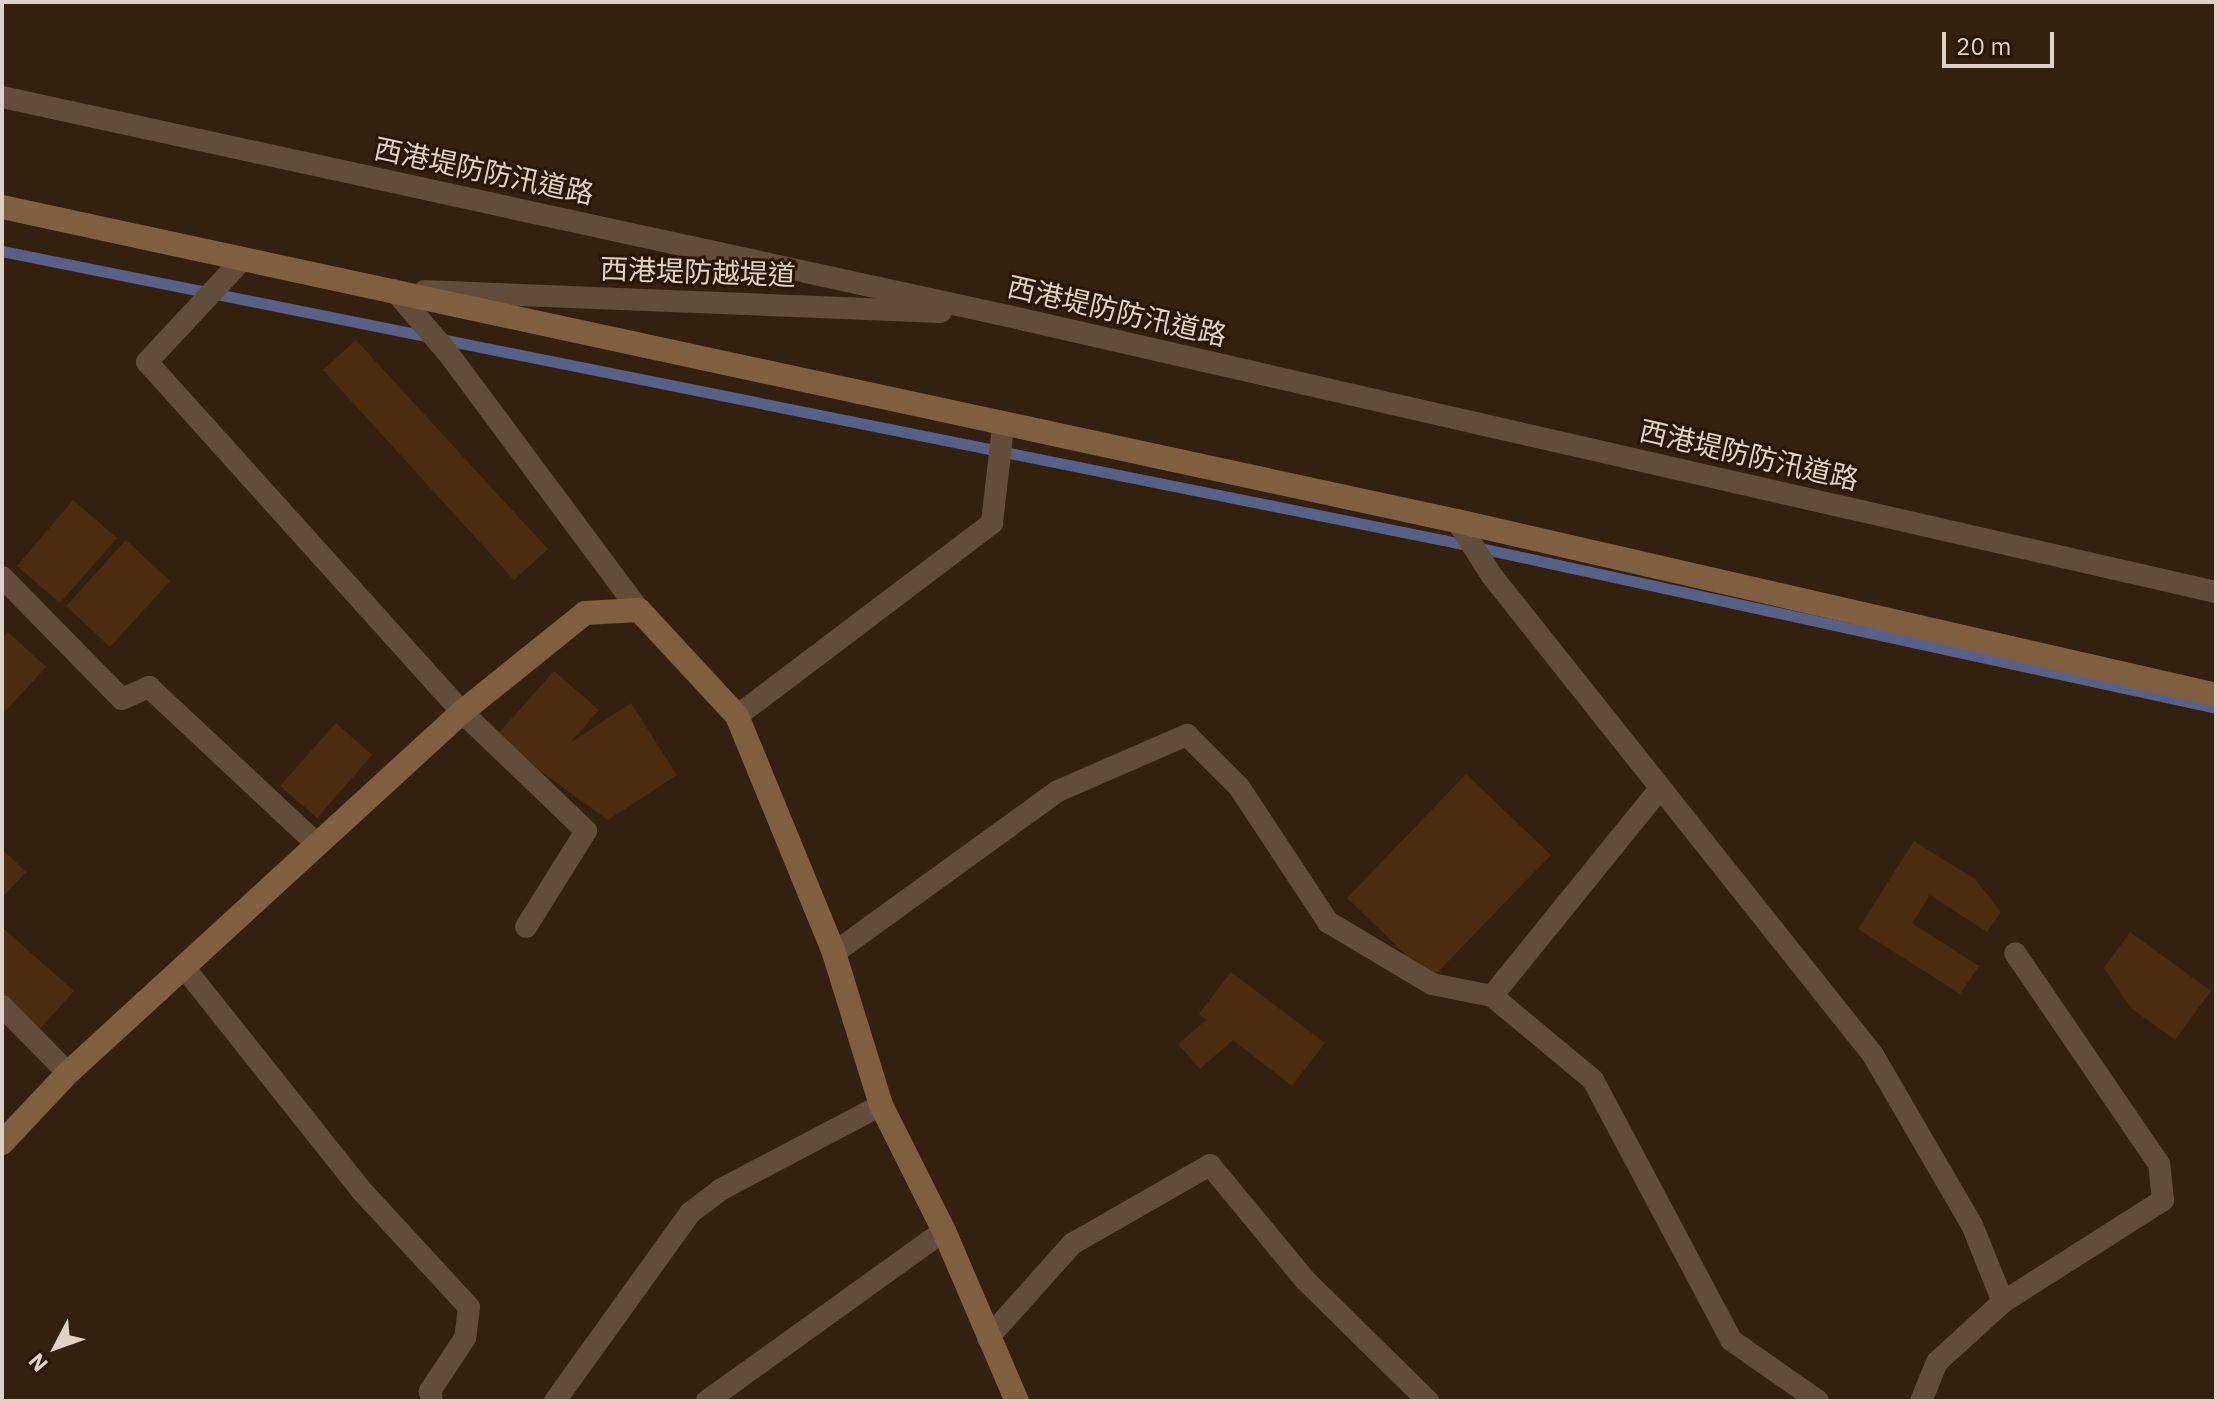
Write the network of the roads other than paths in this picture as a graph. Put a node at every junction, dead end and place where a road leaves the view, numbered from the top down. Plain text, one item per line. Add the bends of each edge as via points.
1 (2, 97) edge
2 (2, 207) edge
3 (242, 260) junction
4 (394, 290) junction
5 (999, 314) junction
6 (1003, 427) junction
7 (1457, 521) junction
8 (2, 577) edge
9 (2216, 592) edge
10 (639, 610) junction
11 (2216, 695) edge
12 (462, 712) junction
13 (737, 716) junction
14 (1659, 790) junction
15 (317, 844) junction
16 (526, 927) dead end
17 (834, 953) junction
18 (2015, 953) dead end
19 (183, 966) junction
20 (1492, 996) junction
21 (2, 1006) edge
22 (68, 1073) junction
23 (881, 1105) junction
24 (2, 1143) edge
25 (944, 1231) junction
26 (2003, 1302) junction
27 (988, 1338) junction
28 (432, 1401) edge
29 (555, 1401) edge
30 (707, 1401) edge
31 (1017, 1401) edge
32 (1428, 1401) edge
33 (1818, 1401) edge
34 (1921, 1401) edge

1 - 5 lane, 西港堤防防汛道路
2 - 3 street
3 - 4 street
3 - 12 lane via 147,362
4 - 5 lane, 西港堤防越堤道
4 - 6 street
4 - 10 lane
5 - 9 lane, 西港堤防防汛道路
6 - 7 street
6 - 13 lane via 992,523
7 - 11 street
7 - 14 lane via 1492,576
8 - 15 lane via 122,699 149,687
10 - 12 street via 585,613
10 - 13 street
12 - 15 street
12 - 16 lane via 586,831
13 - 17 street
14 - 20 lane
14 - 26 lane via 1873,1055 1972,1225
15 - 19 street
17 - 20 lane via 1058,791 1187,735 1239,787 1328,922 1432,984
17 - 23 street
18 - 26 lane via 2159,1164 2163,1200
19 - 22 street
19 - 28 lane via 361,1190 469,1307 465,1338 430,1391
20 - 33 lane via 1593,1080 1731,1340
21 - 22 lane
22 - 24 street
23 - 25 street
23 - 29 lane via 720,1190 690,1213
25 - 27 street
25 - 30 lane
26 - 34 lane via 1937,1362
27 - 31 street
27 - 32 lane via 1072,1244 1210,1165 1305,1280

